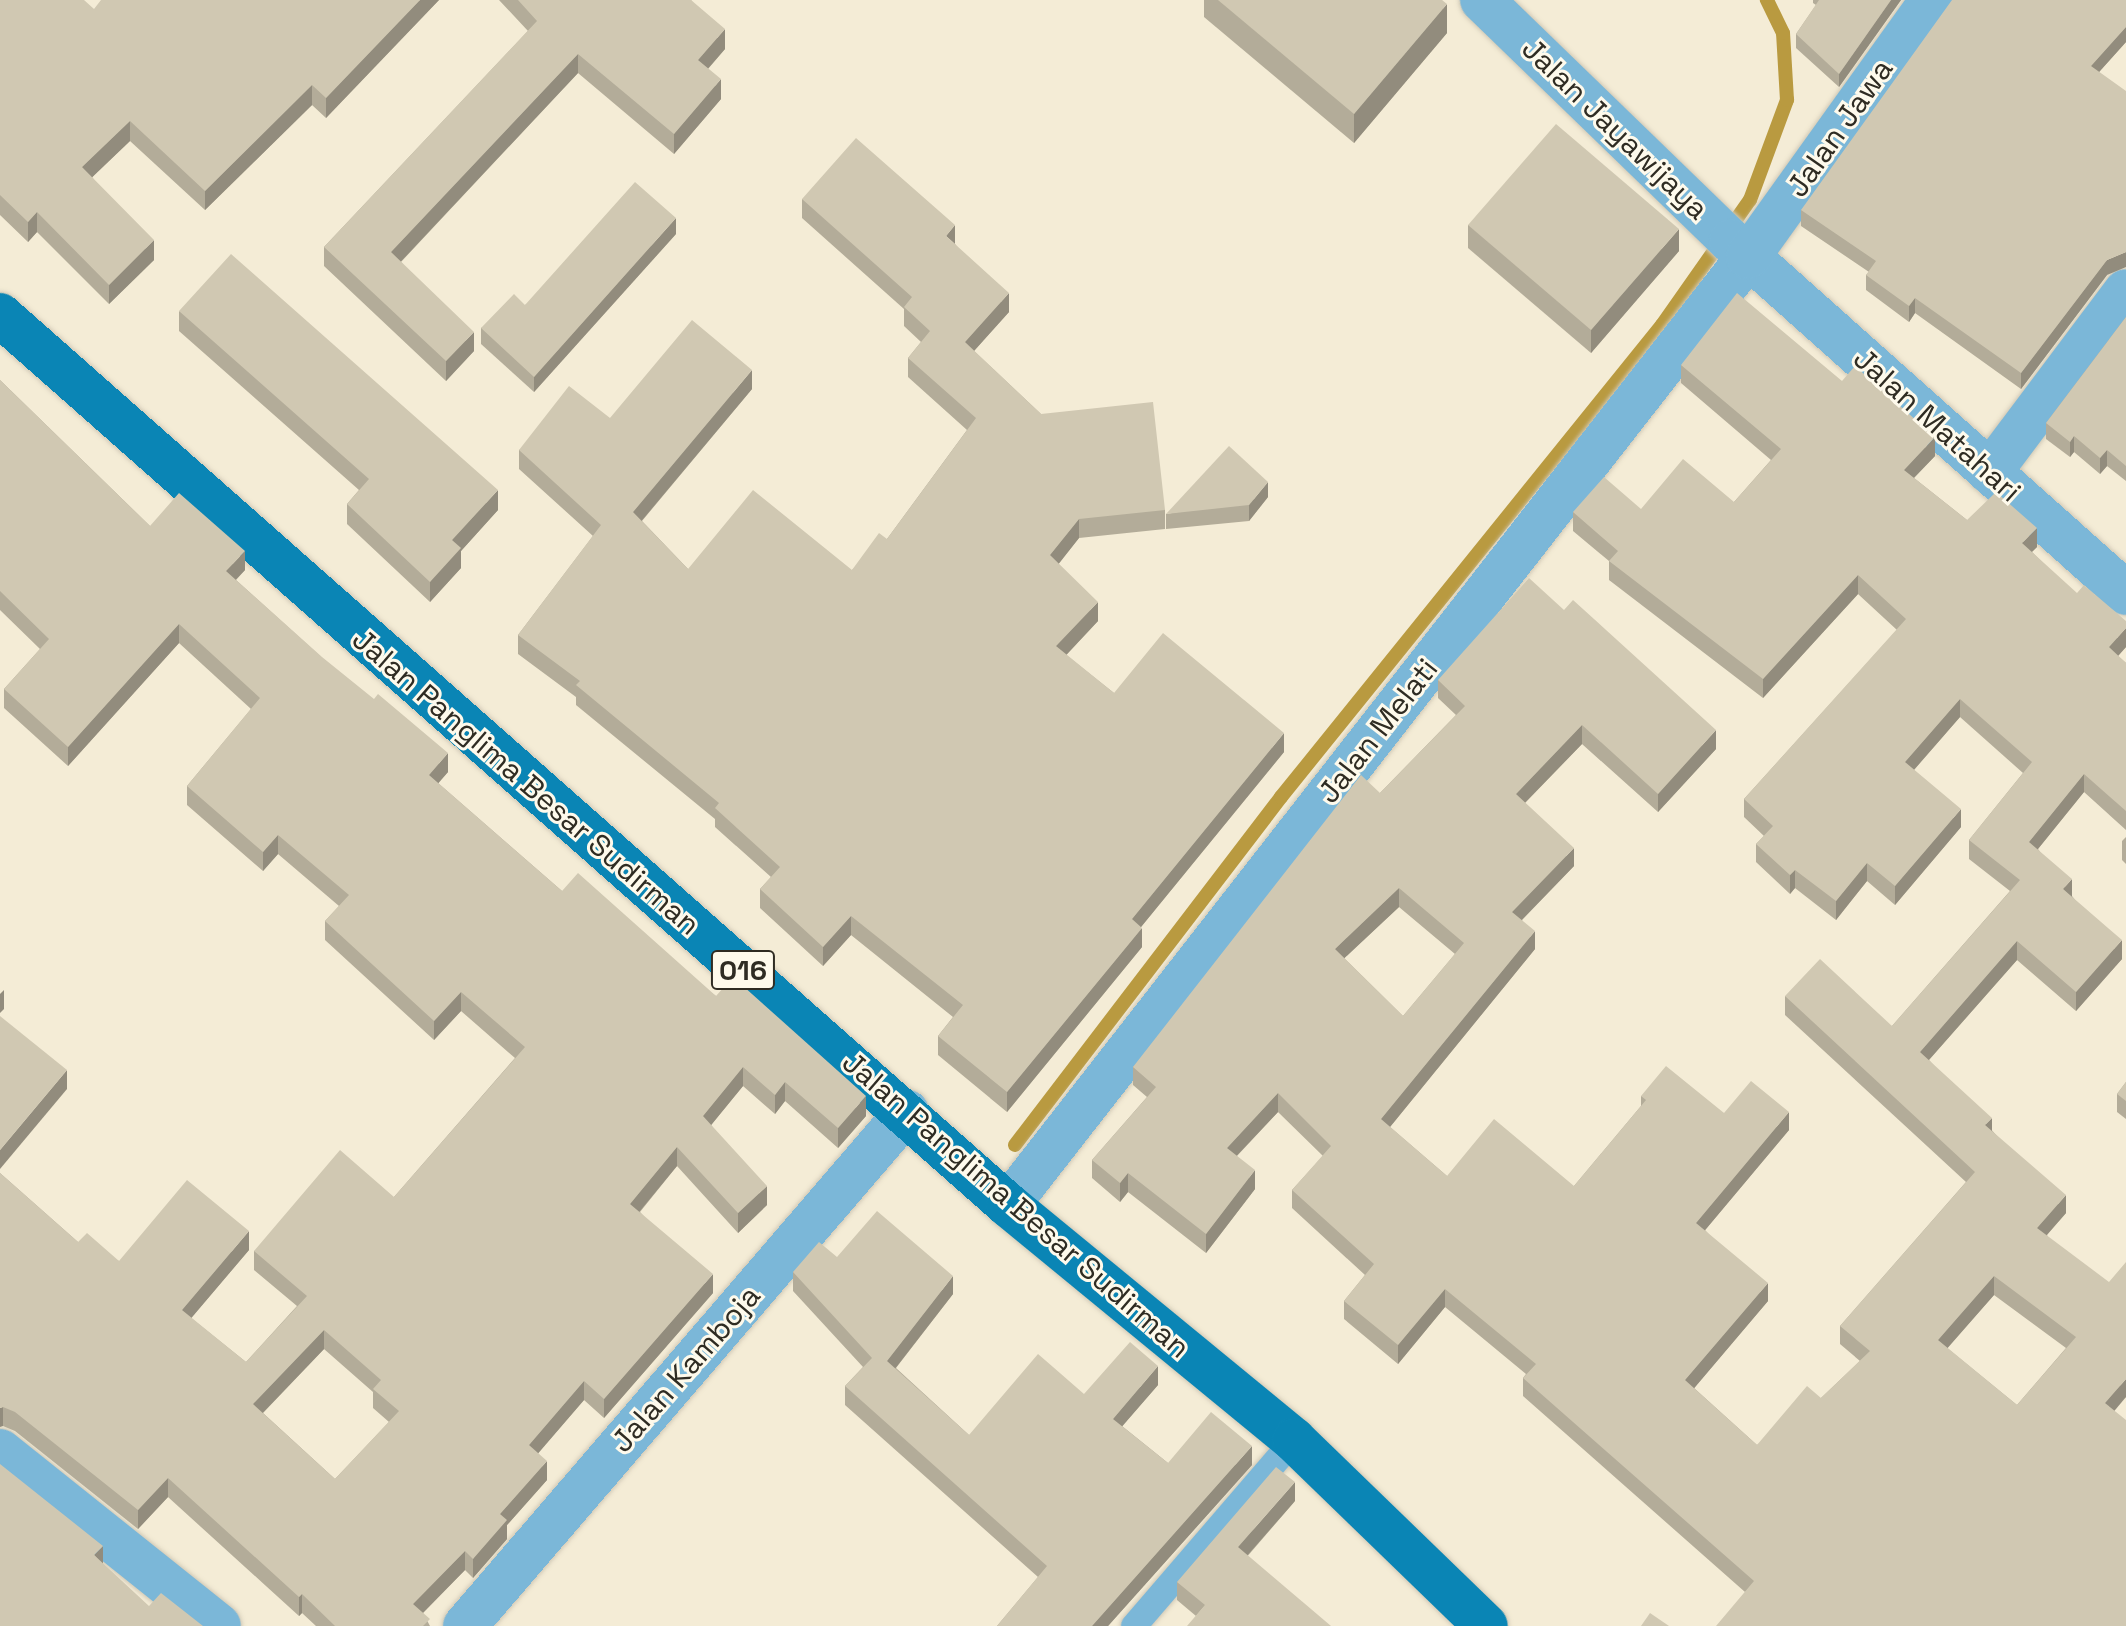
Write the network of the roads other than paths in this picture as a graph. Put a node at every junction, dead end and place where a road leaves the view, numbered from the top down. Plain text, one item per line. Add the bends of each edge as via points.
1 (1482, 0) edge
2 (1932, 0) edge
3 (1728, 238) junction
4 (2126, 291) edge
5 (0, 315) edge
6 (1990, 472) junction
7 (2126, 593) edge
8 (907, 1112) junction
9 (1008, 1205) junction
10 (1294, 1440) junction
11 (0, 1451) edge
12 (219, 1626) edge
13 (465, 1626) edge
14 (1134, 1626) edge
15 (1486, 1626) edge

1 - 3 street, Jalan Jayawijaya
2 - 3 street, Jalan Jawa
3 - 6 street, Jalan Matahari
3 - 9 street, Jalan Melati
4 - 6 street
5 - 8 main road, Jalan Panglima Besar Sudirman / 016 via 309,593
6 - 7 street, Jalan Matahari
8 - 9 main road, Jalan Panglima Besar Sudirman / 016
8 - 13 street, Jalan Kamboja
9 - 10 main road, Jalan Panglima Besar Sudirman / 016
10 - 14 lane
10 - 15 main road, Jalan Panglima Besar Sudirman / 016
11 - 12 street

